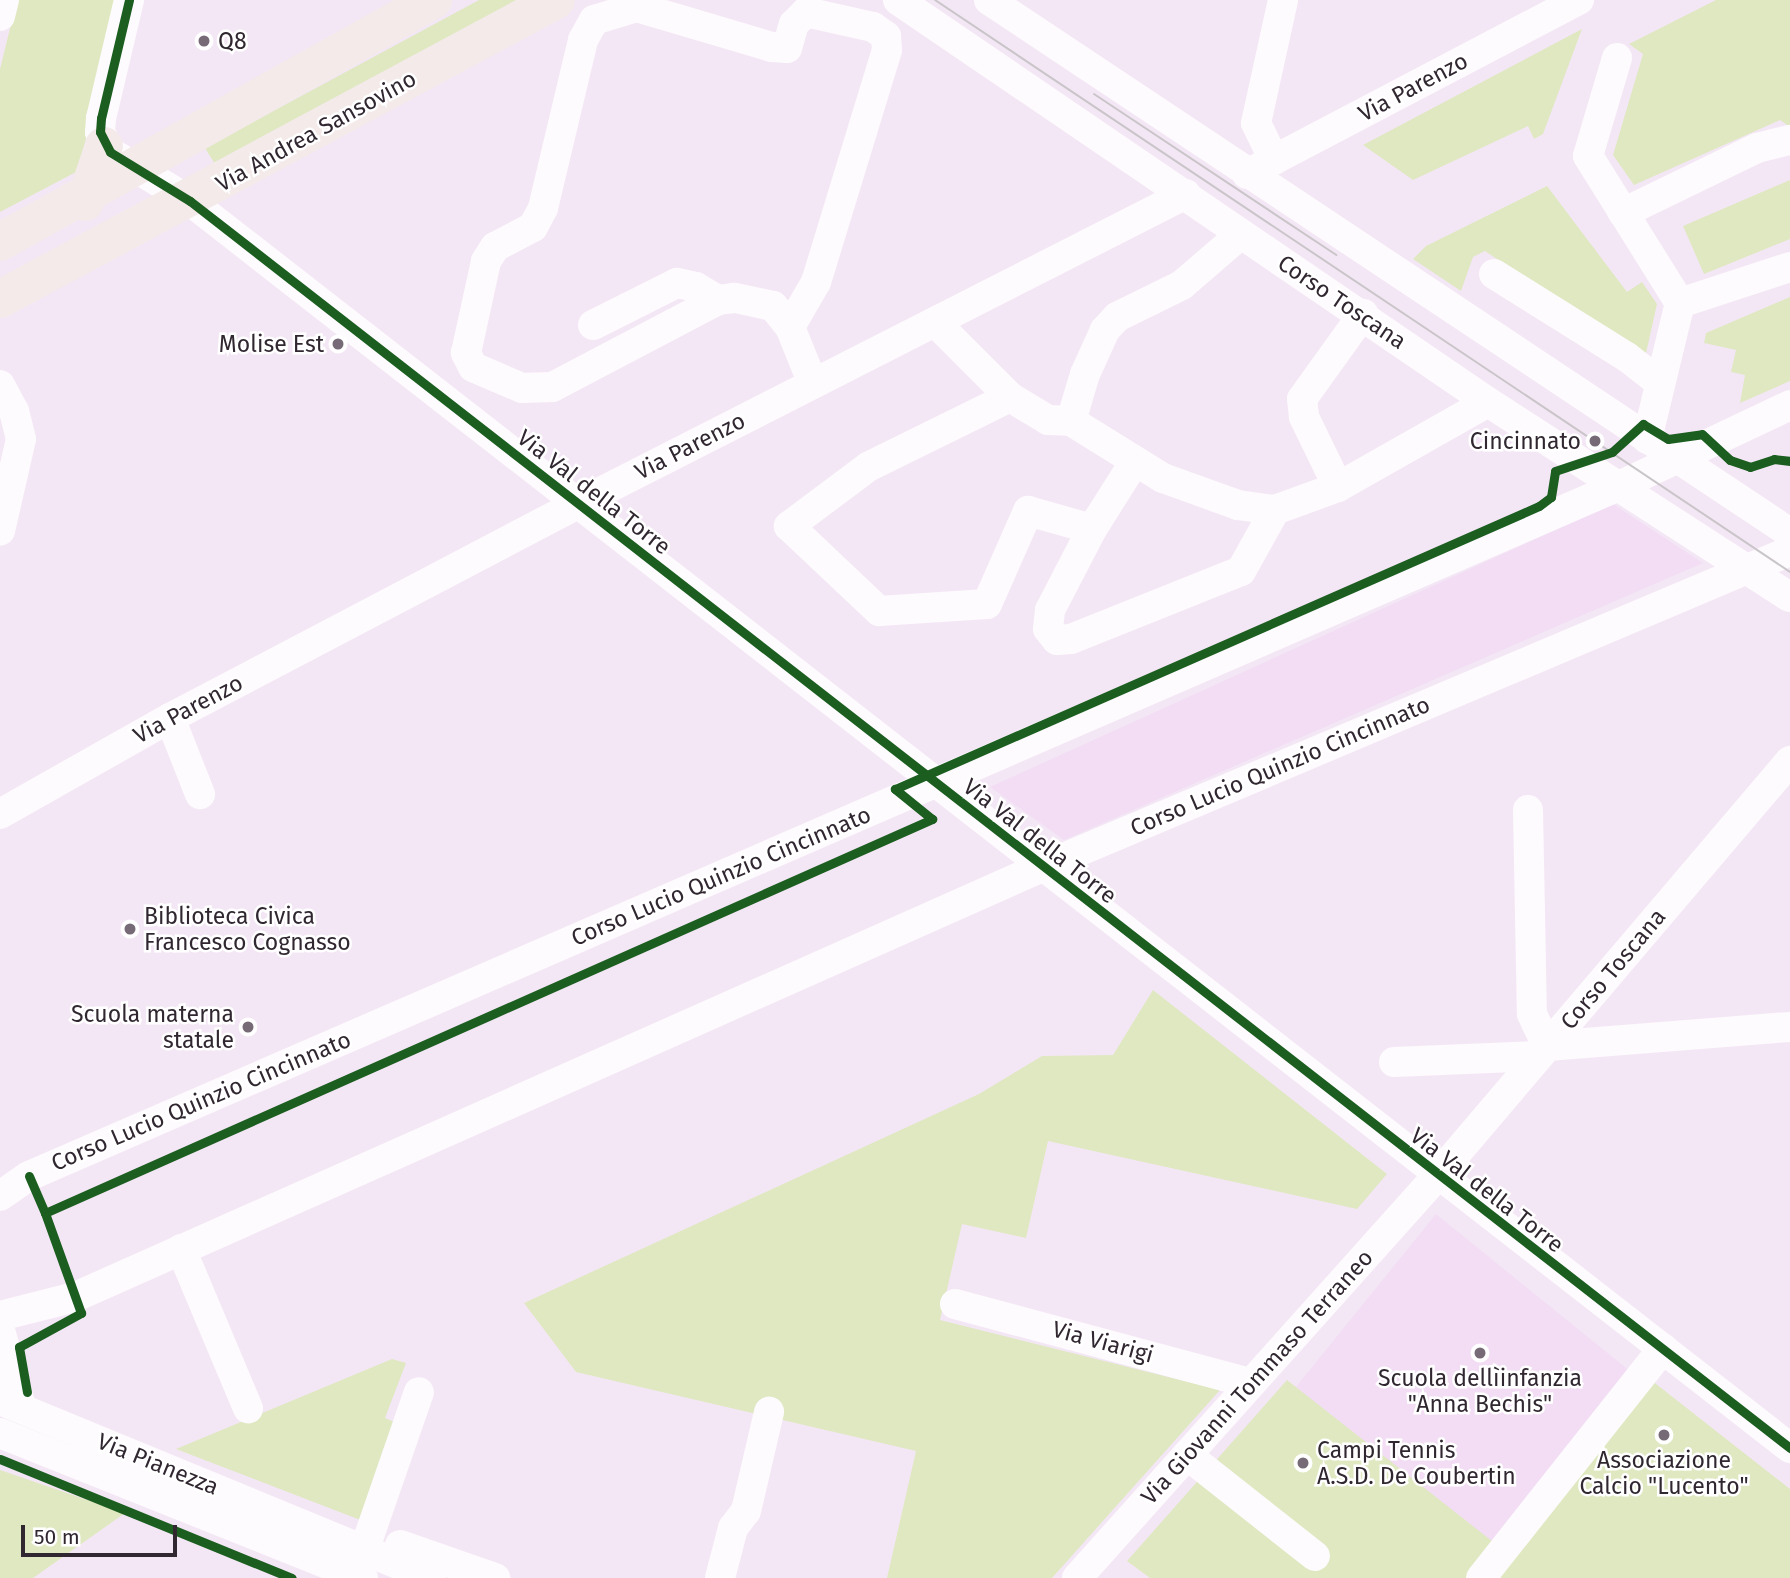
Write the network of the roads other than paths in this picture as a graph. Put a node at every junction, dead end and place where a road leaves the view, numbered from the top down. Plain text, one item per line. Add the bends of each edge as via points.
1 (4, 0) edge
2 (130, 0) edge
3 (433, 0) edge
4 (556, 0) edge
5 (898, 0) edge
6 (989, 0) edge
7 (1283, 0) edge
8 (1579, 0) edge
9 (0, 16) edge
10 (1617, 58) dead end
11 (1790, 140) edge
12 (118, 157) junction
13 (1273, 160) junction
14 (1247, 174) junction
15 (87, 194) junction
16 (1186, 194) junction
17 (190, 201) junction
18 (1623, 213) junction
19 (1241, 234) junction
20 (0, 242) edge
21 (70, 262) junction
22 (1790, 267) edge
23 (1494, 274) dead end
24 (0, 299) edge
25 (718, 300) junction
26 (1680, 303) junction
27 (1363, 314) junction
28 (935, 322) junction
29 (593, 325) dead end
30 (790, 327) junction
31 (1660, 383) junction
32 (813, 384) junction
33 (0, 385) edge
34 (1010, 397) junction
35 (1488, 402) junction
36 (1790, 405) edge
37 (1071, 421) junction
38 (1647, 439) junction
39 (1676, 458) junction
40 (1135, 461) junction
41 (1619, 486) junction
42 (1338, 487) junction
43 (577, 504) junction
44 (1275, 510) junction
45 (1092, 529) junction
46 (0, 530) edge
47 (1790, 533) edge
48 (1790, 551) edge
49 (1748, 569) junction
50 (1790, 597) edge
51 (170, 718) junction
52 (1790, 761) edge
53 (936, 784) junction
54 (200, 794) dead end
55 (4, 808) edge
56 (1528, 810) dead end
57 (1042, 867) junction
58 (1790, 1027) edge
59 (1543, 1051) junction
60 (1394, 1062) dead end
61 (1437, 1176) junction
62 (0, 1196) edge
63 (181, 1250) junction
64 (955, 1304) dead end
65 (0, 1316) edge
66 (0, 1330) edge
67 (1662, 1348) junction
68 (1250, 1383) junction
69 (419, 1392) dead end
70 (10, 1404) edge
71 (248, 1408) dead end
72 (769, 1412) dead end
73 (0, 1433) edge
74 (1789, 1446) edge
75 (1187, 1454) junction
76 (1315, 1556) dead end
77 (363, 1559) edge
78 (432, 1578) edge
79 (495, 1578) edge
80 (720, 1578) edge
81 (1077, 1578) edge
82 (1481, 1578) edge

1 - 9 street
2 - 12 street via 101,118
3 - 12 main road
4 - 17 main road, Via Andrea Sansovino
5 - 16 street, Corso Toscana
6 - 14 street
7 - 13 street via 1256,123
8 - 13 street, Via Parenzo
10 - 18 street via 1588,156
11 - 18 street via 1757,148
12 - 15 main road
12 - 17 street, Via Val della Torre
13 - 14 street, Via Parenzo
14 - 38 street
15 - 20 main road
15 - 21 main road
16 - 19 street, Corso Toscana
16 - 28 street, Via Parenzo
17 - 21 main road, Via Andrea Sansovino
17 - 43 street, Via Val della Torre
18 - 26 street
19 - 27 street, Corso Toscana
19 - 37 street via 1182,285 1111,323 1085,374
21 - 24 main road, Via Andrea Sansovino
22 - 26 street
23 - 31 street via 1627,357
25 - 29 street via 696,287 677,283
25 - 30 street via 734,298 773,306
25 - 30 street via 552,387 522,388 494,379 473,367 466,353 486,261 495,247 533,227 543,208 583,40 594,20 637,8 787,48 794,24 806,12 873,27 886,36 887,50 816,282
26 - 31 street
27 - 35 street, Corso Toscana
27 - 42 street via 1302,399 1304,417
28 - 32 street, Via Parenzo
28 - 34 street
30 - 32 street
31 - 38 street
32 - 43 street, Via Parenzo
33 - 46 street via 14,411 21,439
34 - 37 street via 1048,420
34 - 45 street via 867,467 789,526 879,611 987,604 1027,511
35 - 41 street, Corso Toscana
35 - 42 street
36 - 39 street, Corso Lucio Quinzio Cincinnato
37 - 40 street
38 - 39 street
39 - 41 street, Corso Lucio Quinzio Cincinnato
39 - 47 street
40 - 44 street via 1163,478 1238,505
40 - 45 street
41 - 49 street, Corso Toscana
41 - 53 street, Corso Lucio Quinzio Cincinnato
42 - 44 street
43 - 51 street, Via Parenzo
43 - 53 street, Via Val della Torre
44 - 45 street via 1241,571 1071,639 1057,640 1048,628 1050,610
48 - 49 street, Corso Lucio Quinzio Cincinnato
49 - 50 street, Corso Toscana
49 - 57 street, Corso Lucio Quinzio Cincinnato
51 - 54 street
51 - 55 street, Via Parenzo
52 - 59 street, Corso Toscana
53 - 57 street, Via Val della Torre
53 - 62 street, Corso Lucio Quinzio Cincinnato via 41,1170
56 - 59 street via 1532,1014
57 - 61 street, Via Val della Torre
57 - 63 street, Corso Lucio Quinzio Cincinnato
58 - 59 street
59 - 60 street
59 - 61 street, Corso Toscana
61 - 67 street, Via Val della Torre
61 - 68 street, Via Giovanni Tommaso Terraneo
63 - 65 street, Corso Lucio Quinzio Cincinnato via 75,1297
63 - 71 street
64 - 68 street, Via Viarigi
66 - 70 street
67 - 74 street, Via Val della Torre
67 - 82 street
68 - 75 street, Via Giovanni Tommaso Terraneo
69 - 77 street
70 - 77 street, Via Pianezza
72 - 80 street via 746,1511 733,1528
73 - 77 street, Via Pianezza
75 - 76 street
75 - 81 street, Via Giovanni Tommaso Terraneo
77 - 78 street, Via Pianezza
77 - 79 street

